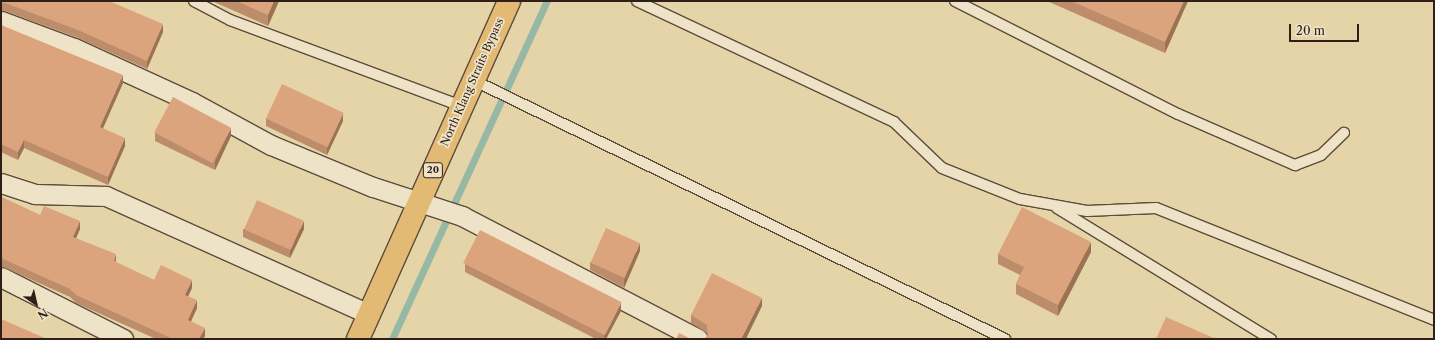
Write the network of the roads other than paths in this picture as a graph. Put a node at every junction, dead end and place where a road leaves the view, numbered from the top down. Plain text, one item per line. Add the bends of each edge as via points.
1 (194, 1) edge
2 (508, 1) edge
3 (637, 1) edge
4 (955, 1) edge
5 (1, 21) edge
6 (473, 80) junction
7 (461, 106) junction
8 (1344, 133) dead end
9 (1, 183) edge
10 (420, 200) junction
11 (1052, 204) junction
12 (1, 277) edge
13 (369, 314) junction
14 (1434, 320) edge
15 (123, 339) edge
16 (358, 339) edge
17 (698, 339) edge
18 (1005, 339) edge
19 (1271, 339) edge

1 - 7 lane via 230,20
2 - 6 highway, North Klang Straits Bypass / 20
3 - 11 lane via 894,122 942,168 1020,199
4 - 8 lane via 1178,114 1295,165 1321,155
5 - 10 street via 74,48 192,102 271,145 373,187
6 - 7 highway, North Klang Straits Bypass / 20
6 - 18 lane via 520,100
7 - 10 highway, North Klang Straits Bypass / 20
9 - 13 street via 35,194 106,196
10 - 13 highway, North Klang Straits Bypass / 20
10 - 17 street via 454,213
11 - 14 lane via 1087,211 1156,208
11 - 19 lane
12 - 15 street
13 - 16 highway, North Klang Straits Bypass / 20

